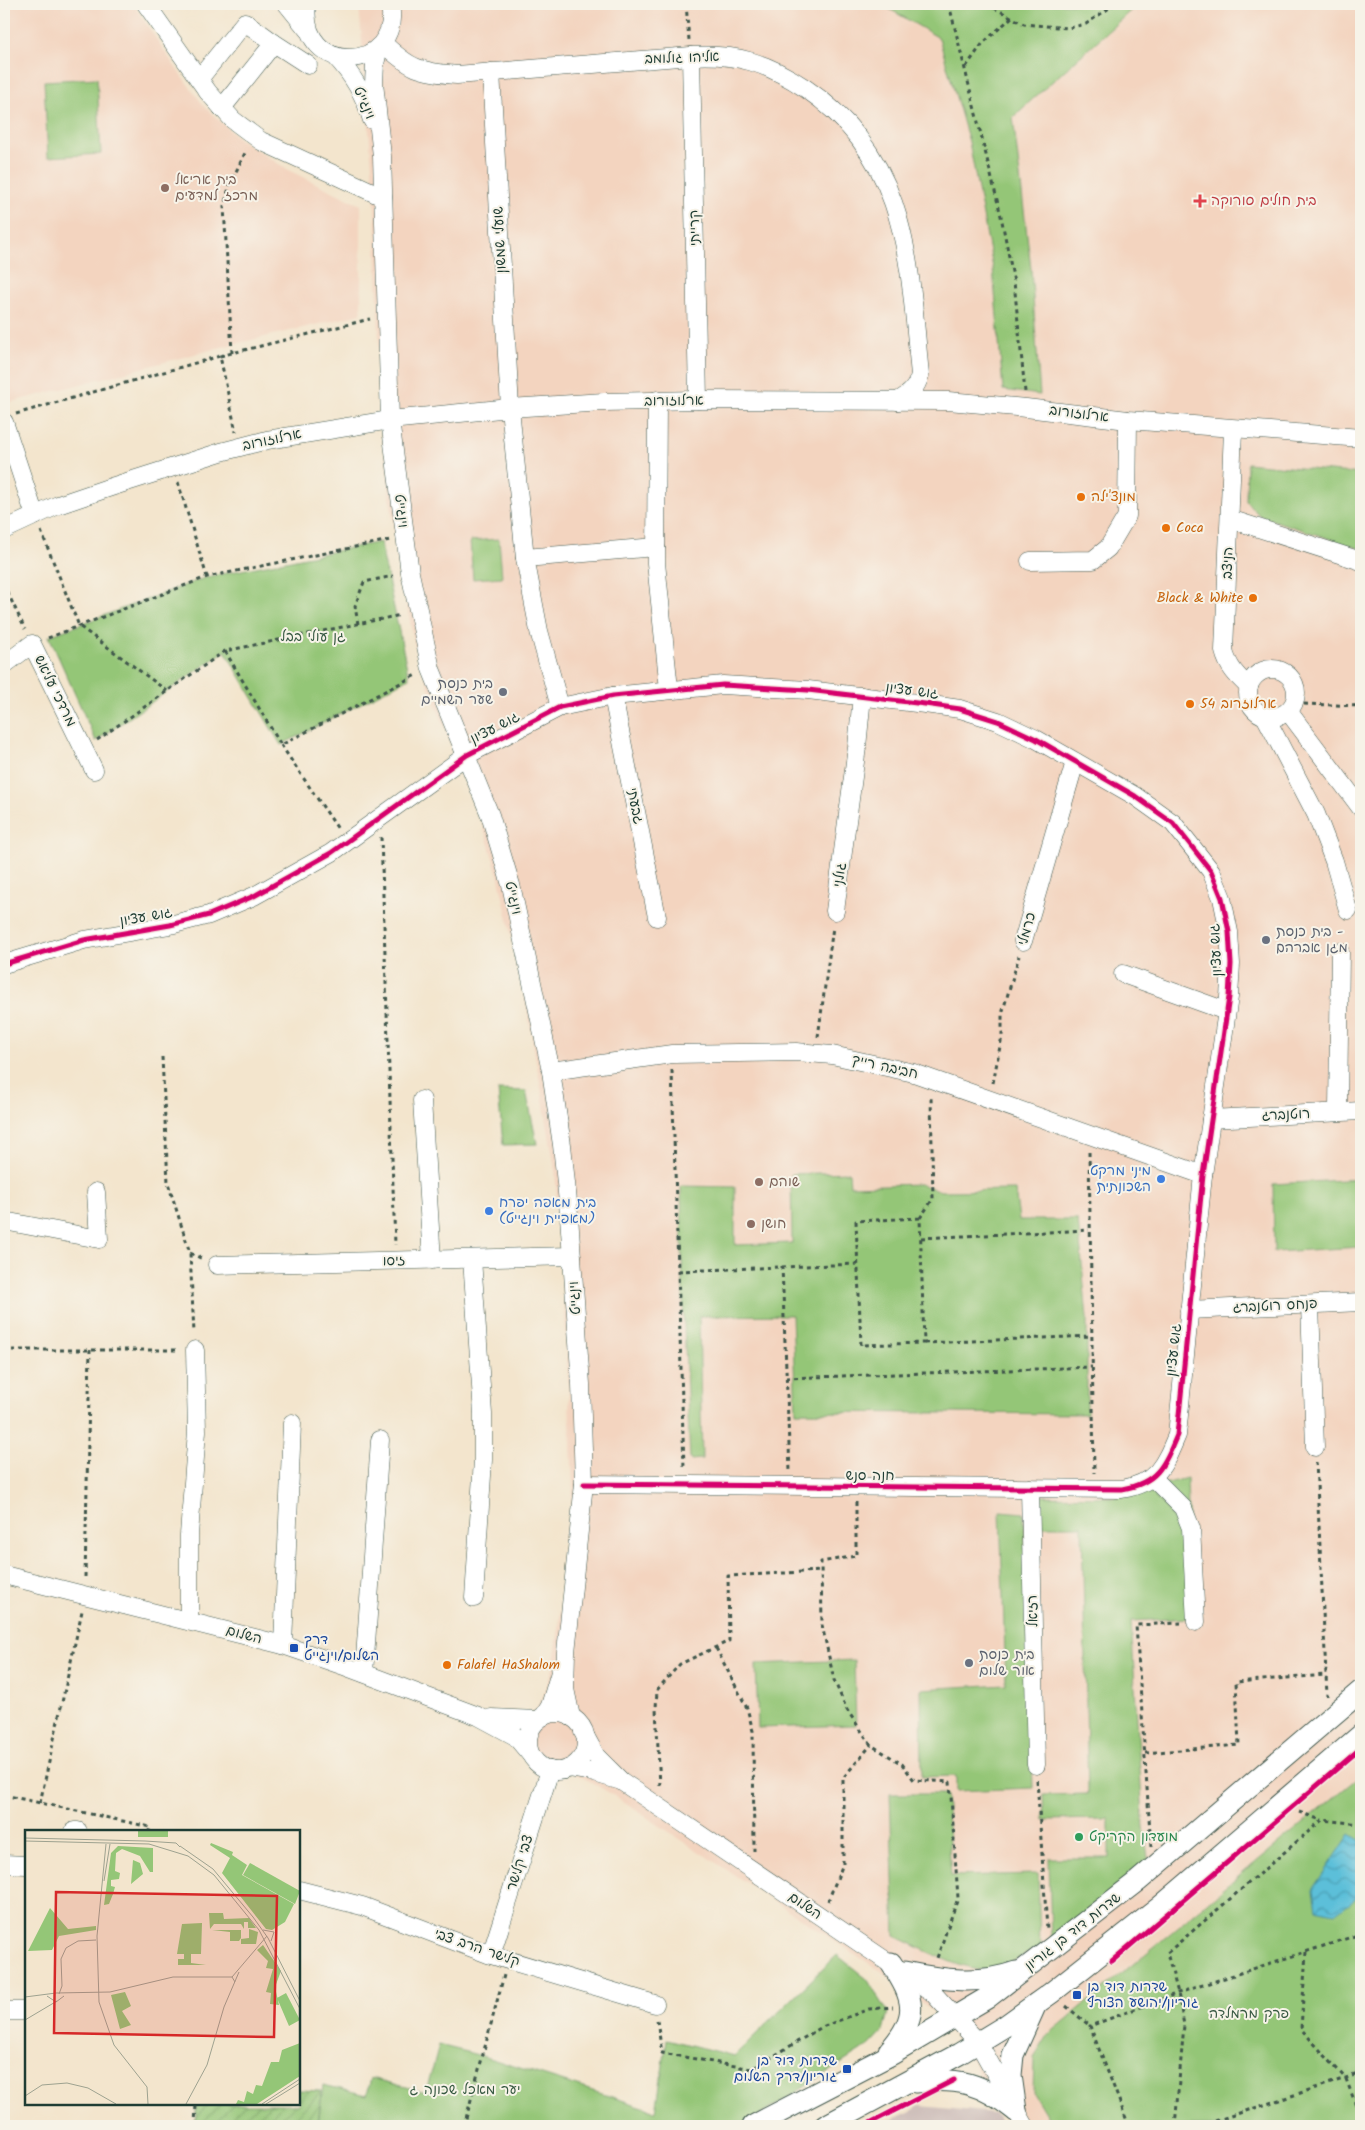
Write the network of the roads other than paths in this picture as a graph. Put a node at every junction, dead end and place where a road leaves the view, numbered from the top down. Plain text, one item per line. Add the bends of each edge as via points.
1 (146, 4) edge
2 (287, 4) edge
3 (308, 4) edge
4 (390, 4) edge
5 (308, 30) junction
6 (274, 44) junction
7 (381, 45) junction
8 (334, 56) junction
9 (691, 56) junction
10 (308, 65) dead end
11 (491, 72) junction
12 (199, 79) junction
13 (222, 108) junction
14 (382, 156) junction
15 (383, 197) junction
16 (920, 375) junction
17 (658, 400) junction
18 (698, 400) junction
19 (898, 401) junction
20 (948, 401) junction
21 (510, 408) junction
22 (8, 418) edge
23 (390, 420) junction
24 (1128, 420) junction
25 (1234, 430) junction
26 (1361, 438) edge
27 (35, 516) junction
28 (1230, 519) junction
29 (4, 530) edge
30 (656, 547) junction
31 (525, 558) junction
32 (1030, 561) dead end
33 (1361, 561) edge
34 (4, 665) edge
35 (1249, 687) junction
36 (669, 690) junction
37 (612, 696) junction
38 (862, 696) junction
39 (560, 707) junction
40 (1290, 707) junction
41 (1265, 716) junction
42 (467, 755) junction
43 (1075, 762) junction
44 (94, 770) dead end
45 (1361, 808) edge
46 (1348, 910) dead end
47 (835, 912) road end
48 (657, 917) dead end
49 (1023, 941) road end
50 (1340, 952) dead end
51 (4, 964) edge
52 (1123, 974) dead end
53 (1226, 1011) junction
54 (551, 1071) junction
55 (422, 1100) dead end
56 (1361, 1111) edge
57 (1338, 1112) junction
58 (1211, 1119) junction
59 (1203, 1175) junction
60 (96, 1192) dead end
61 (4, 1221) edge
62 (572, 1256) junction
63 (472, 1259) junction
64 (432, 1260) junction
65 (217, 1265) dead end
66 (1361, 1302) edge
67 (1310, 1305) junction
68 (1189, 1310) junction
69 (195, 1350) road end
70 (292, 1423) dead end
71 (380, 1440) dead end
72 (1316, 1447) road end
73 (1153, 1478) junction
74 (584, 1484) junction
75 (1030, 1488) junction
76 (4, 1575) edge
77 (474, 1598) dead end
78 (189, 1621) junction
79 (1196, 1622) road end
80 (283, 1645) junction
81 (566, 1652) junction
82 (364, 1673) junction
83 (1361, 1691) edge
84 (478, 1716) junction
85 (571, 1717) junction
86 (541, 1718) junction
87 (583, 1732) junction
88 (1361, 1735) edge
89 (531, 1755) junction
90 (1036, 1765) road end
91 (569, 1768) junction
92 (550, 1770) junction
93 (621, 1781) junction
94 (4, 1864) edge
95 (25, 1865) edge
96 (300, 1890) edge
97 (491, 1955) junction
98 (1031, 1966) junction
99 (898, 1967) junction
100 (1044, 1998) junction
101 (655, 2004) road end
102 (4, 2011) edge
103 (25, 2011) edge
104 (956, 2017) junction
105 (978, 2042) junction
106 (883, 2058) junction
107 (908, 2083) junction
108 (1021, 2119) edge
109 (753, 2126) edge
110 (826, 2126) edge

1 - 12 street
2 - 5 street
3 - 5 street
4 - 7 street, וינגייט via 390,30
5 - 8 street, וינגייט via 314,41
6 - 10 street
6 - 12 street via 245,22
6 - 13 street
7 - 8 street via 358,58
7 - 11 street, אליהו גולומב via 415,69 457,75
7 - 14 street, וינגייט via 374,83
8 - 14 street, וינגייט via 359,88
9 - 11 street, אליהו גולומב
9 - 16 street, אליהו גולומב via 750,60 772,69 828,104 853,129 876,162 900,219 912,291
9 - 18 street, קרייתי
11 - 21 street, שועלי שמשון
12 - 13 street
13 - 15 street via 260,141
14 - 15 street, וינגייט
15 - 23 street, וינגייט
16 - 19 street via 917,386
16 - 20 street via 930,392
17 - 18 street, ארלוזורוב
17 - 21 street, ארלוזורוב
17 - 30 street
18 - 19 street, ארלוזורוב
19 - 20 street, ארלוזורוב
20 - 24 street, ארלוזורוב
21 - 23 street, ארלוזורוב
21 - 31 street, שועלי שמשון
22 - 27 street
23 - 27 street, ארלוזורוב via 240,448 58,505
23 - 42 street, וינגייט via 404,538 417,612 431,669
24 - 25 street, ארלוזורוב
24 - 32 street via 1127,516 1108,548 1093,560
25 - 26 street, ארלוזורוב
25 - 28 street, הניצב
27 - 29 street, ארלוזורוב
28 - 33 street
28 - 35 street, הניצב via 1224,651 1227,663
30 - 31 street
30 - 36 street
31 - 39 street, שועלי שמשון via 538,631
34 - 44 street, מרדכי עליאש via 32,644
35 - 40 street via 1260,672 1276,670 1291,678 1294,685 1296,694
35 - 41 street via 1251,704
36 - 37 street, גוש עציון
36 - 38 street, גוש עציון via 723,685
37 - 39 street, גוש עציון
37 - 48 street, גבעתי
38 - 43 street, גוש עציון via 960,709 998,721
38 - 47 street, גולני
39 - 42 street, גוש עציון
40 - 41 street via 1281,715
40 - 45 street
41 - 46 street via 1316,814
42 - 51 street, גוש עציון via 331,853 262,892 210,915 84,940
42 - 54 street, וינגייט via 490,815 511,885
43 - 49 street, כרמלי
43 - 53 street, גוש עציון via 1135,796 1173,823 1211,871 1222,898 1229,932 1231,964
50 - 57 street
52 - 53 street
53 - 58 street, גוש עציון
54 - 59 street, חביבה רייך via 672,1054 796,1052 873,1062 990,1098
54 - 62 street, וינגייט via 562,1145
55 - 64 street
56 - 57 street, רוטנברג
57 - 58 street, רוטנברג
58 - 59 street, גוש עציון
59 - 68 street, גוש עציון
60 - 61 street via 99,1239
62 - 63 street, זיסו
62 - 74 street, וינגייט
63 - 64 street, זיסו
63 - 77 street via 483,1414
64 - 65 street, זיסו
66 - 67 street, פנחס רוטנברג
67 - 68 street, פנחס רוטנברג
67 - 72 street
68 - 73 street, גוש עציון via 1177,1435 1166,1461
69 - 78 street via 197,1431 189,1535
70 - 80 street
71 - 82 street
73 - 75 street, חנה סנש via 1138,1486 1122,1489
73 - 79 street via 1183,1508 1191,1528
74 - 75 street, חנה סנש
74 - 81 street, וינגייט
75 - 90 street, רזיאל
76 - 78 street, השלום
78 - 80 street, השלום
80 - 82 street, השלום
81 - 85 street, וינגייט via 565,1689
81 - 86 street, וינגייט via 554,1695
82 - 84 street, השלום
83 - 98 main road, שדרות דוד בן גוריון via 1152,1870
84 - 86 street, השלום via 499,1720
84 - 89 street, השלום via 515,1736
85 - 86 street via 562,1714
85 - 87 street
86 - 89 street via 529,1736
87 - 91 street via 585,1748 582,1756
87 - 93 street, השלום via 596,1756
88 - 100 main road via 1160,1907
89 - 92 street
91 - 92 street
91 - 93 street, השלום
92 - 97 street, צבי קלישר
93 - 99 street, השלום
94 - 95 street
96 - 97 street, קלישר הרב צבי via 362,1906
97 - 101 street, קלישר הרב צבי
98 - 99 main road via 1004,1976 944,1980
98 - 104 main road, שדרות דוד בן גוריון
99 - 104 street, השלום via 932,1992
99 - 106 main road via 911,2005 909,2023 901,2038
100 - 105 main road
100 - 108 main road via 1013,2055 1011,2075
102 - 103 street
104 - 105 street, השלום
104 - 106 main road, שדרות דוד בן גוריון
105 - 107 main road
105 - 108 street, השלום
106 - 109 main road, שדרות דוד בן גוריון
107 - 108 main road via 954,2080 978,2087 998,2096
107 - 110 main road

